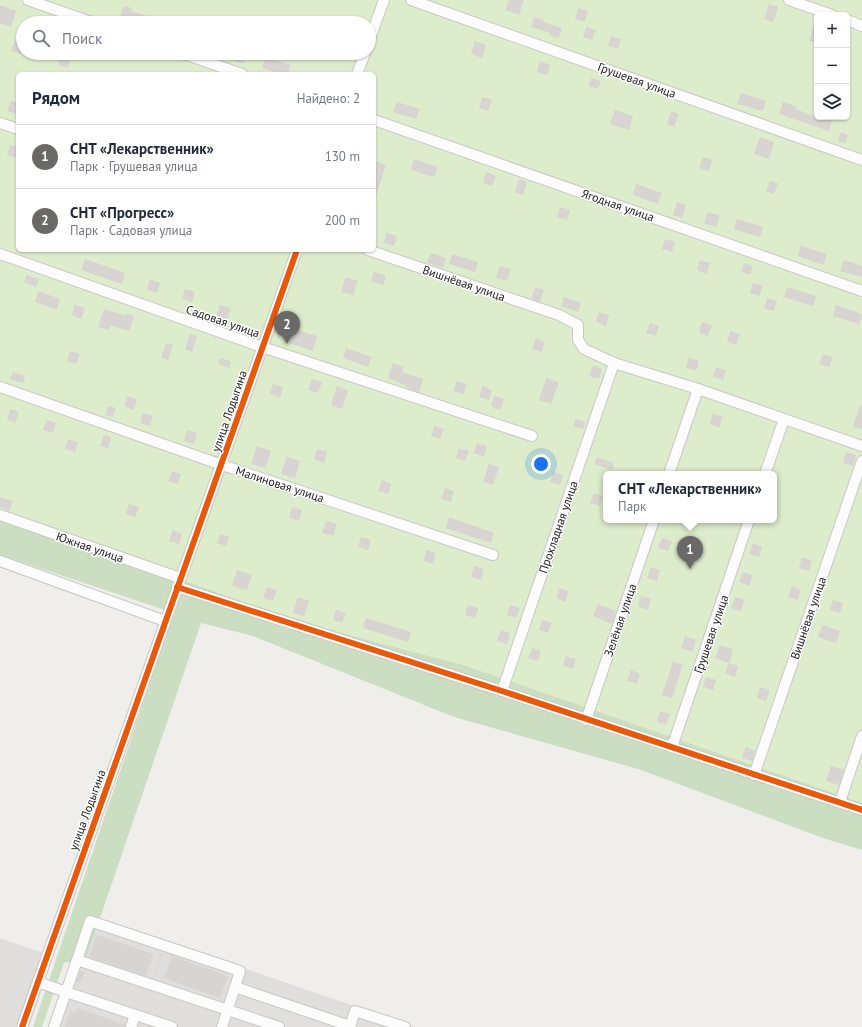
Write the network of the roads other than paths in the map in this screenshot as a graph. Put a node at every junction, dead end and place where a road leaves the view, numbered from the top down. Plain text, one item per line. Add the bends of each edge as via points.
1 (28, 0) edge
2 (384, 0) edge
3 (411, 0) edge
4 (789, 0) edge
5 (823, 12) edge
6 (74, 16) edge
7 (850, 21) edge
8 (376, 22) edge
9 (862, 26) edge
10 (201, 60) edge
11 (363, 60) edge
12 (236, 72) edge
13 (359, 72) edge
14 (376, 121) edge
15 (0, 123) edge
16 (16, 128) edge
17 (862, 160) edge
18 (296, 252) edge
19 (374, 252) edge
20 (0, 254) edge
21 (862, 291) edge
22 (262, 347) junction
23 (614, 363) junction
24 (0, 387) edge
25 (698, 390) junction
26 (784, 419) junction
27 (532, 436) dead end
28 (862, 446) edge
29 (862, 461) edge
30 (222, 465) junction
31 (670, 471) edge
32 (766, 471) edge
33 (0, 516) edge
34 (653, 523) edge
35 (748, 523) edge
36 (493, 555) dead end
37 (0, 561) edge
38 (179, 582) junction
39 (165, 621) junction
40 (502, 691) junction
41 (586, 720) junction
42 (862, 736) edge
43 (672, 747) junction
44 (754, 775) junction
45 (840, 802) junction
46 (862, 810) edge
47 (77, 960) junction
48 (38, 982) junction
49 (235, 987) junction
50 (66, 992) junction
51 (227, 1010) junction
52 (135, 1015) junction
53 (350, 1026) edge
54 (22, 1027) edge
55 (54, 1027) edge
56 (131, 1027) edge
57 (172, 1027) edge
58 (222, 1027) edge
59 (279, 1027) edge
60 (405, 1027) edge

1 - 6 street
2 - 8 street
3 - 17 street, Грушевая улица
4 - 5 street
7 - 9 street
10 - 12 street
11 - 13 street
14 - 21 street, Ягодная улица
15 - 16 street
18 - 22 street, улица Лодыгина
19 - 23 street, Вишнёвая улица via 560,315 578,325 578,340 584,349
20 - 22 street, Садовая улица
22 - 27 street, Садовая улица
22 - 30 street, улица Лодыгина
23 - 25 street
23 - 40 street, Прохладная улица
24 - 30 street, Малиновая улица
25 - 26 street
25 - 31 street
26 - 28 street
26 - 32 street
29 - 44 street, Вишнёвая улица
30 - 36 street, Малиновая улица
30 - 38 street, улица Лодыгина
33 - 38 street, Южная улица
34 - 41 street, Зелёная улица
35 - 43 street, Грушевая улица
37 - 39 street
38 - 39 street, улица Лодыгина
38 - 40 street, Южная улица
39 - 48 street, улица Лодыгина
40 - 41 street, Южная улица
41 - 43 street, Южная улица
42 - 45 street
43 - 44 street, Южная улица
44 - 45 street, Южная улица
45 - 46 street, Южная улица
47 - 49 street via 90,921 240,971
47 - 50 street
47 - 51 street
48 - 50 street
48 - 54 street, улица Лодыгина
49 - 51 street
49 - 53 street
50 - 52 street
50 - 55 street
51 - 58 street
51 - 59 street
52 - 56 street
52 - 57 street
53 - 60 street via 355,1010

